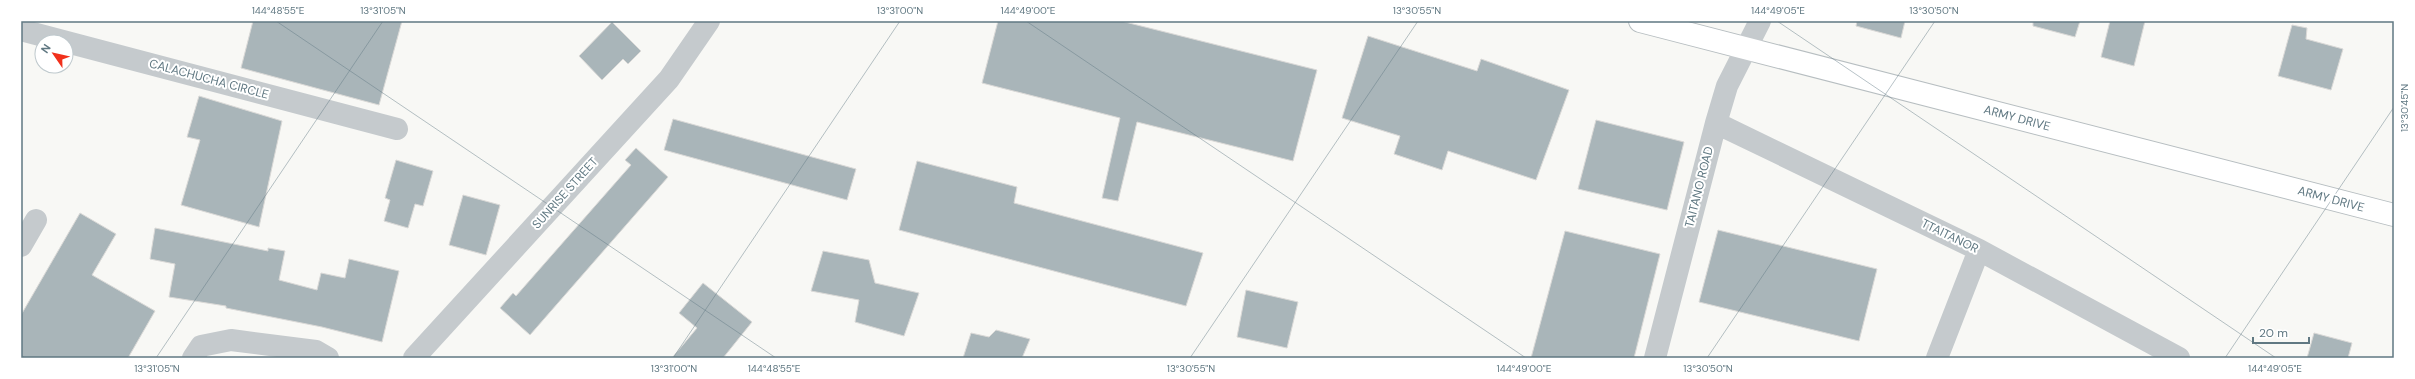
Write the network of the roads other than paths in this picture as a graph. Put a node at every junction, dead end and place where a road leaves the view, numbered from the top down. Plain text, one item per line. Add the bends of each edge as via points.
1 (708, 21) edge
2 (1640, 21) edge
3 (1760, 21) edge
4 (21, 30) edge
5 (1745, 47) junction
6 (1716, 123) junction
7 (397, 129) dead end
8 (2394, 215) edge
9 (36, 220) dead end
10 (21, 246) edge
11 (1979, 250) junction
12 (193, 358) edge
13 (328, 358) edge
14 (414, 358) edge
15 (1655, 358) edge
16 (1937, 358) edge
17 (2179, 358) edge

1 - 14 street, SUNRISE STREET via 669,79
2 - 5 main road, ARMY DRIVE
3 - 5 street, TAITANO ROAD
4 - 7 street, CALACHUCHA CIRCLE
5 - 6 street, TAITANO ROAD via 1727,86
5 - 8 main road, ARMY DRIVE
6 - 11 street, TTAITANOR
6 - 15 street, TAITANO ROAD
9 - 10 street
11 - 16 street
11 - 17 street, TTAITANOR
12 - 13 street via 201,346 231,340 316,351

